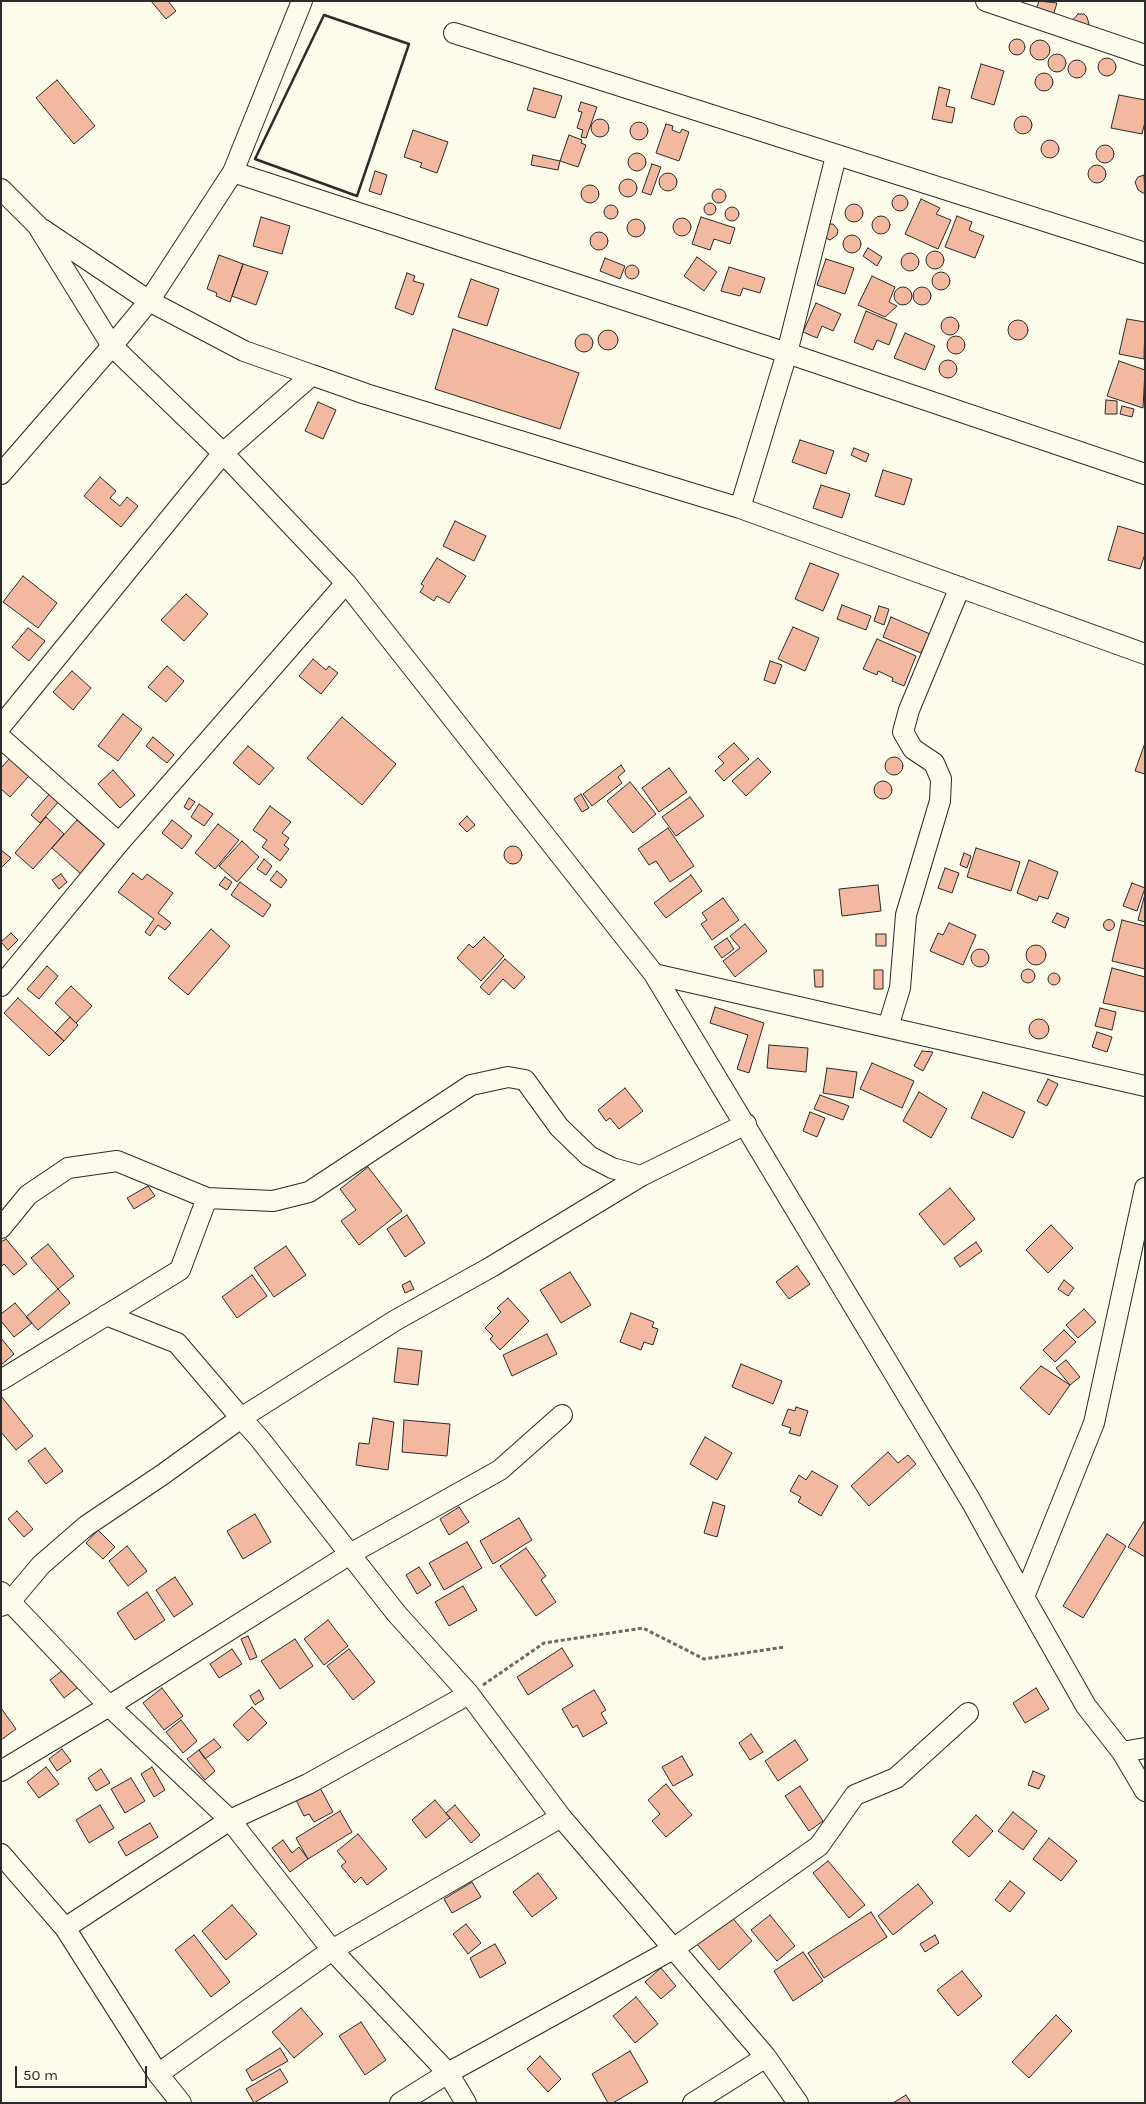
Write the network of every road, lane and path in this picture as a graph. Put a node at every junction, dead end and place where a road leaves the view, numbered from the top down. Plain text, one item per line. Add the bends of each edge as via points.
1 (302, 1) edge
2 (986, 1) edge
3 (454, 33) dead end
4 (1145, 55) edge
5 (836, 156) junction
6 (233, 172) junction
7 (1, 189) edge
8 (37, 225) junction
9 (1145, 253) edge
10 (149, 300) junction
11 (112, 346) junction
12 (787, 353) junction
13 (312, 375) junction
14 (223, 453) junction
15 (1, 474) edge
16 (1145, 474) edge
17 (740, 508) junction
18 (346, 583) junction
19 (960, 588) junction
20 (1145, 654) edge
21 (1, 726) edge
22 (1, 738) edge
23 (119, 843) junction
24 (654, 974) junction
25 (1, 986) edge
26 (888, 1027) junction
27 (1145, 1086) edge
28 (746, 1124) junction
29 (641, 1176) junction
30 (1145, 1188) edge
31 (207, 1198) junction
32 (3, 1222) edge
33 (106, 1315) junction
34 (1, 1380) edge
35 (562, 1415) dead end
36 (241, 1418) junction
37 (350, 1554) junction
38 (1024, 1597) junction
39 (4, 1600) edge
40 (785, 1647) dead end
41 (469, 1694) junction
42 (109, 1706) junction
43 (968, 1713) dead end
44 (1145, 1748) edge
45 (1122, 1752) junction
46 (1, 1771) edge
47 (1145, 1791) edge
48 (561, 1817) junction
49 (230, 1820) junction
50 (1, 1854) edge
51 (65, 1928) junction
52 (673, 1949) junction
53 (332, 1950) junction
54 (766, 2057) junction
55 (448, 2073) junction
56 (158, 2074) junction
57 (181, 2103) edge
58 (400, 2103) edge
59 (466, 2103) edge
60 (693, 2103) edge
61 (798, 2103) edge

1 - 6 street
2 - 4 street
3 - 5 street
5 - 9 street
5 - 12 street
6 - 10 street
6 - 12 street
7 - 8 street
8 - 10 street
8 - 11 street
10 - 11 street
10 - 13 street via 244,351
11 - 14 street
11 - 15 street
12 - 16 street
12 - 17 street
13 - 14 street
13 - 17 street
14 - 18 street
14 - 21 street
17 - 19 street
18 - 23 street
18 - 24 street
19 - 20 street
19 - 26 street via 909,710 903,732 913,749 934,763 941,779 940,801 906,915 900,988
22 - 23 street
23 - 25 street
24 - 26 street
24 - 28 street
26 - 27 street
28 - 29 street
28 - 38 street via 971,1500
29 - 31 street via 612,1168 589,1156 559,1127 525,1080 508,1077 472,1085 309,1192 273,1201
29 - 36 street via 396,1320
30 - 38 street via 1094,1423
31 - 32 street via 117,1161 68,1168 28,1195
31 - 33 street via 180,1270
33 - 34 street
33 - 36 street via 177,1343
35 - 37 street via 500,1470
36 - 37 street
36 - 39 street via 86,1526
37 - 41 street via 396,1613
37 - 42 street
38 - 45 street via 1086,1706
39 - 42 street
40 - 41 path via 704,1659 643,1628 544,1643
41 - 48 street
41 - 49 street via 308,1784
42 - 46 street
42 - 49 street
43 - 52 street via 896,1778 854,1795 819,1846
44 - 45 street
45 - 47 street
48 - 52 street
48 - 53 street
49 - 51 street
49 - 53 street
50 - 51 street
51 - 56 street
52 - 54 street
52 - 55 street
53 - 55 street
53 - 56 street
54 - 60 street
54 - 61 street
55 - 58 street
55 - 59 street
56 - 57 street

